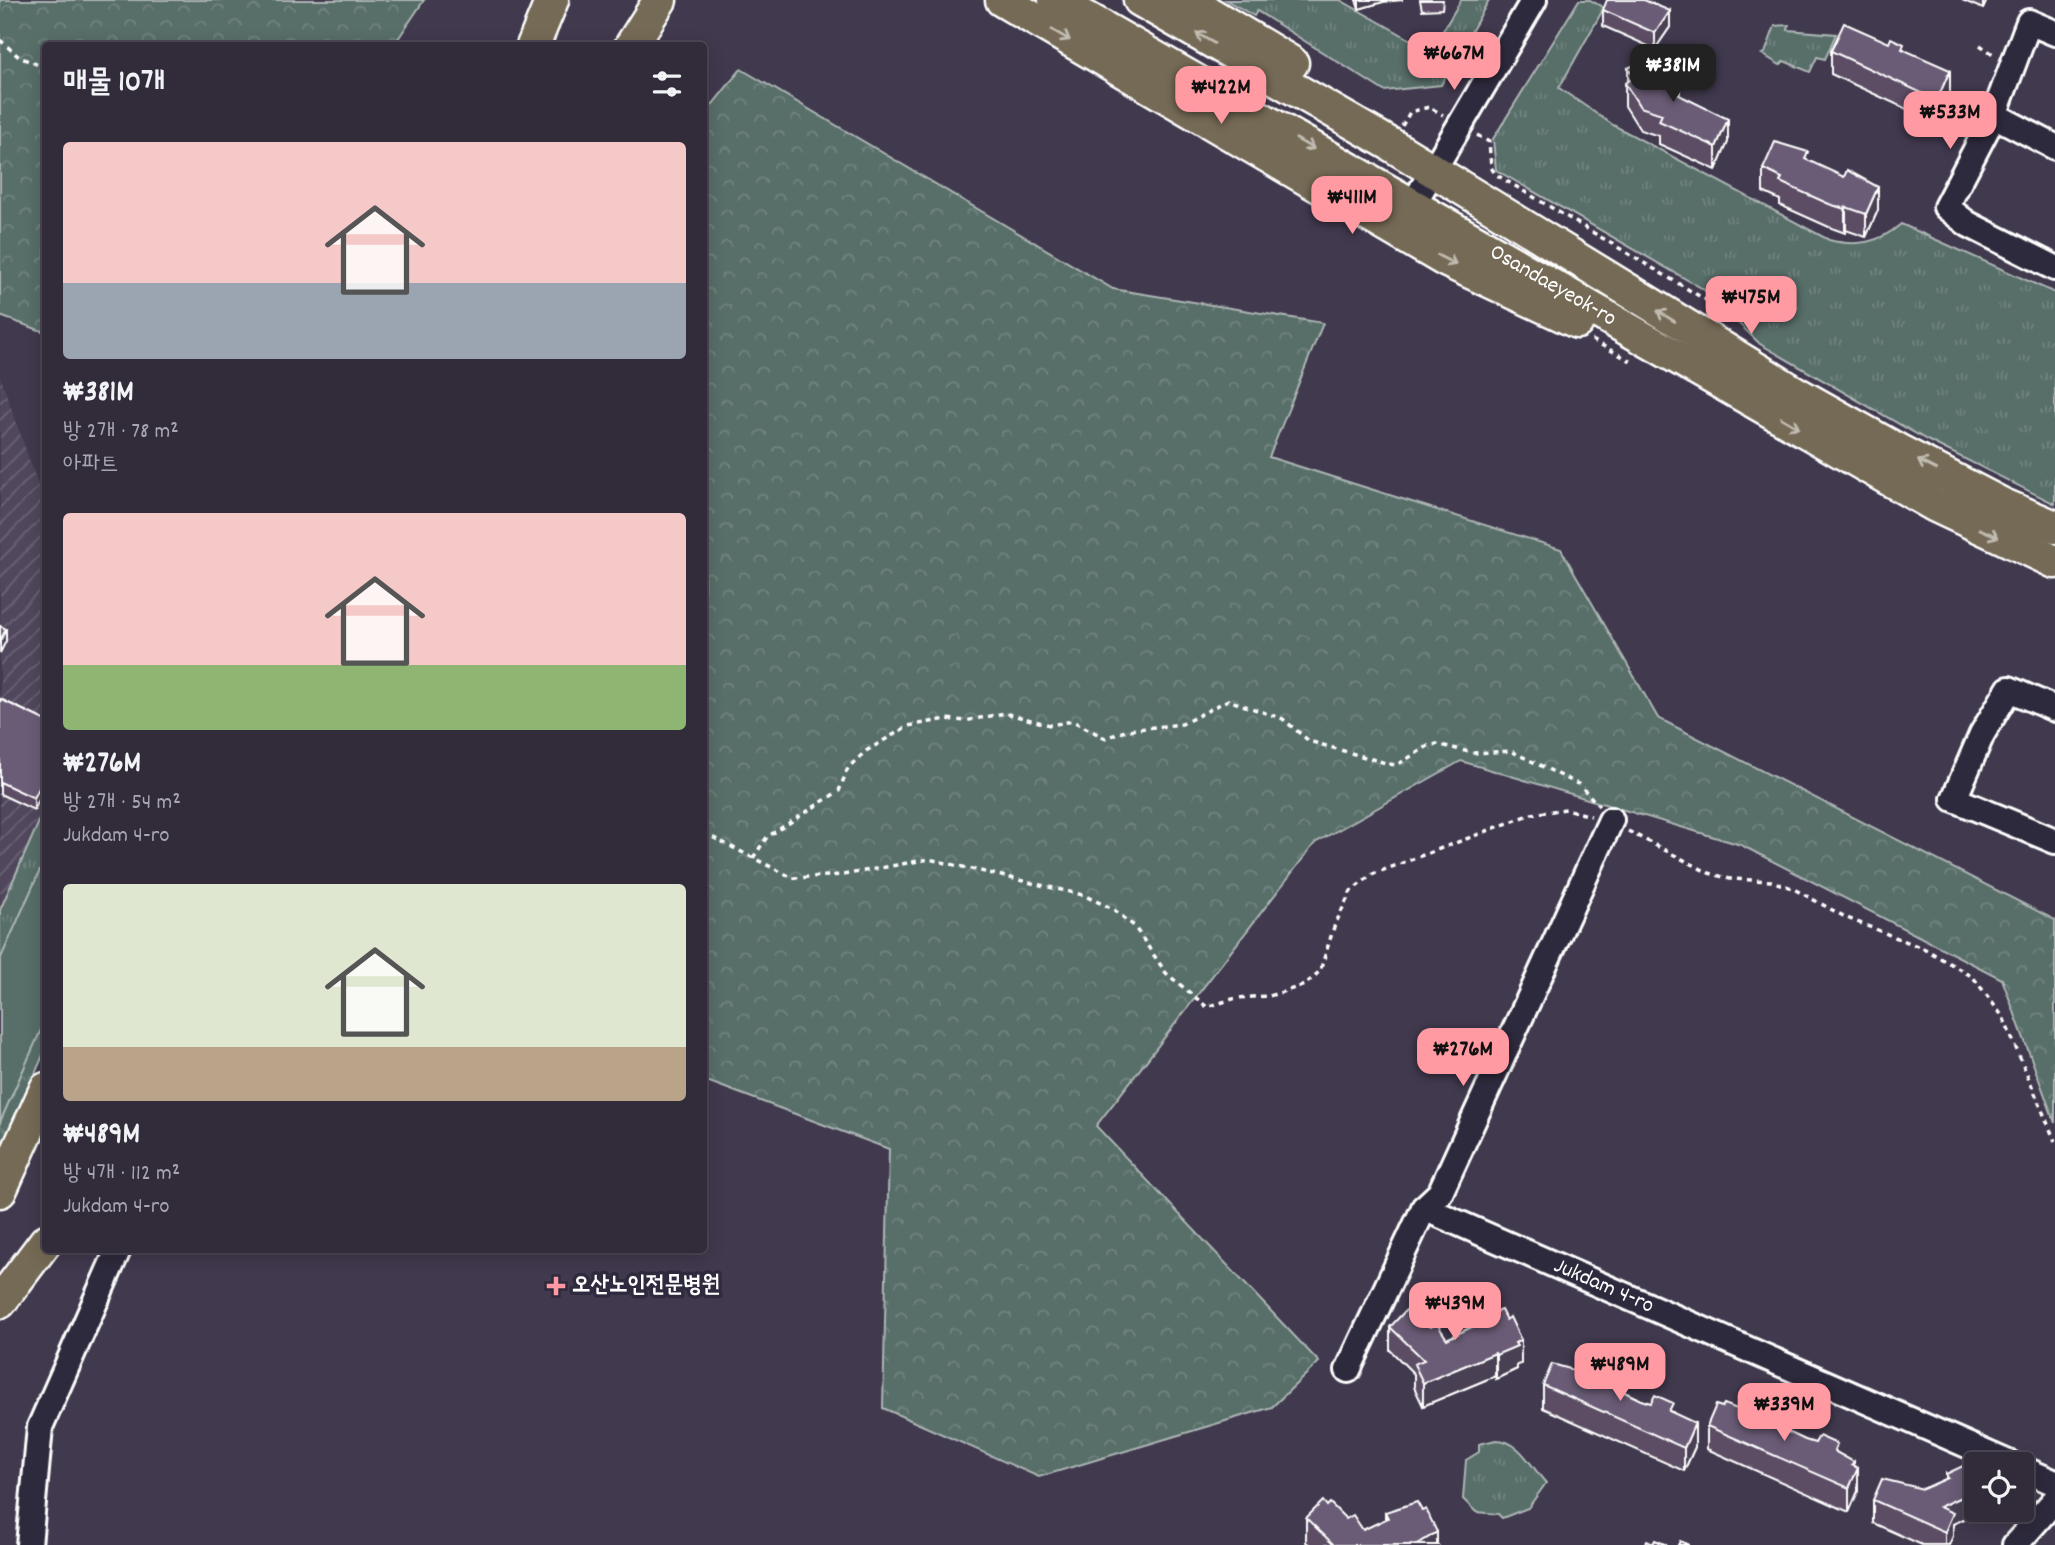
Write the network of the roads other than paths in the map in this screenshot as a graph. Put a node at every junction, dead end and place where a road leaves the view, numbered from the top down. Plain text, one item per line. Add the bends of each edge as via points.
1 (537, 0) edge
2 (552, 0) edge
3 (637, 0) edge
4 (660, 0) edge
5 (1002, 0) edge
6 (1055, 0) edge
7 (1140, 0) edge
8 (1187, 0) edge
9 (1534, 0) edge
10 (2055, 33) edge
11 (532, 42) edge
12 (533, 42) edge
13 (618, 42) edge
14 (634, 42) edge
15 (1994, 115) junction
16 (1390, 144) junction
17 (2055, 147) edge
18 (1434, 170) junction
19 (1412, 206) junction
20 (2055, 268) edge
21 (1742, 396) junction
22 (2055, 527) edge
23 (2055, 562) edge
24 (2055, 709) edge
25 (1611, 820) road end
26 (2055, 841) edge
27 (42, 1098) edge
28 (2, 1188) edge
29 (1424, 1208) junction
30 (42, 1246) edge
31 (117, 1253) edge
32 (0, 1301) edge
33 (1348, 1370) dead end
34 (1983, 1452) edge
35 (2034, 1474) edge
36 (2055, 1483) edge
37 (2055, 1500) edge
38 (29, 1545) edge
39 (2015, 1545) edge

1 - 11 main road
2 - 12 main road
3 - 13 main road
4 - 14 main road
5 -> 21 main road via 1445,260
6 -> 19 main road, Osandaeyeok-ro
16 -> 7 main road, Osandaeyeok-ro
8 - 16 main road via 1313,76
9 - 18 street
10 - 15 street via 2029,22
15 - 17 street
15 - 20 street via 1946,207 1968,224
16 - 18 main road, Osandaeyeok-ro
18 - 19 street
22 -> 18 main road, Osandaeyeok-ro via 1910,457 1794,391
19 - 21 main road, Osandaeyeok-ro
21 -> 23 main road, Osandaeyeok-ro via 1934,505
24 - 26 street via 2009,689 1982,734 1954,799
25 - 29 street via 1440,1193
27 - 28 main road
29 - 33 street
29 - 34 street, Jukdam 4-ro
30 - 32 main road
31 - 38 street via 40,1427
35 - 36 street
37 - 39 street

